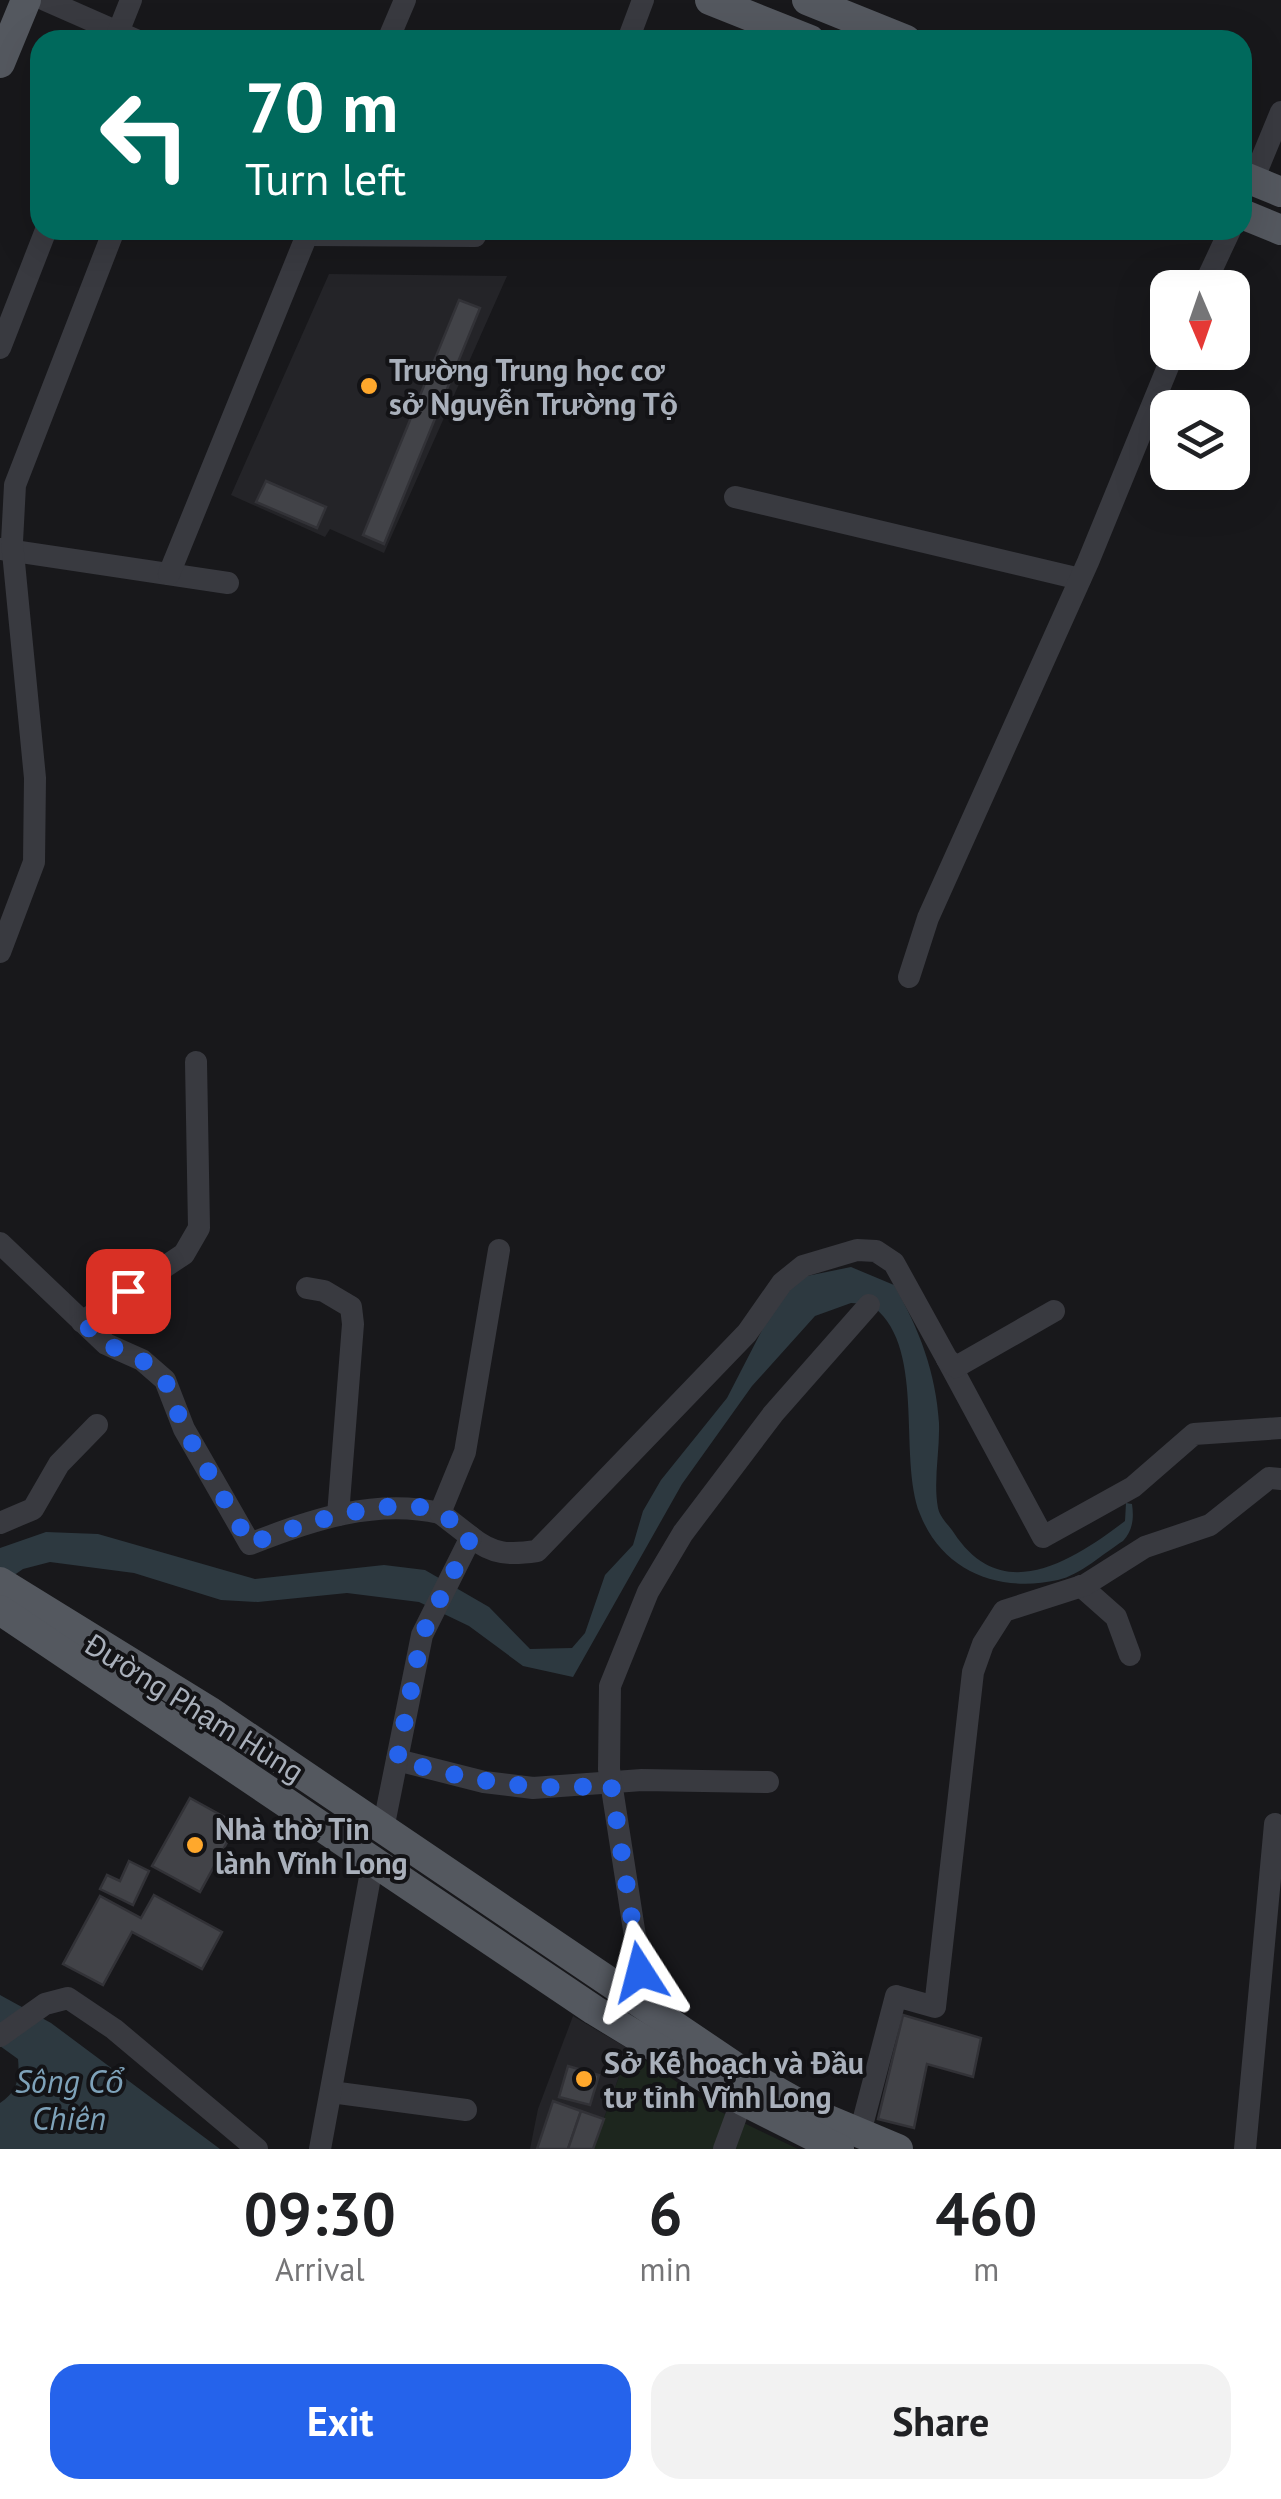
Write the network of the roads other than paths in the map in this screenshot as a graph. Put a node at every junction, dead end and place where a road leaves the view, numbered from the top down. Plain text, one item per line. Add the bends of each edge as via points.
1 (26, 0) edge
2 (45, 0) edge
3 (130, 0) edge
4 (406, 0) edge
5 (643, 0) edge
6 (710, 0) edge
7 (807, 0) edge
8 (108, 30) edge
9 (124, 30) edge
10 (392, 30) edge
11 (632, 30) edge
12 (785, 30) edge
13 (881, 30) edge
14 (0, 63) edge
15 (1281, 112) edge
16 (1259, 183) edge
17 (1252, 218) edge
18 (1281, 230) edge
19 (42, 240) edge
20 (110, 240) edge
21 (305, 240) edge
22 (1225, 240) edge
23 (1211, 270) edge
24 (0, 348) edge
25 (1167, 370) edge
26 (735, 497) dead end
27 (6, 550) edge
28 (169, 574) junction
29 (1080, 579) junction
30 (228, 583) dead end
31 (0, 952) edge
32 (909, 977) dead end
33 (196, 1062) dead end
34 (0, 1243) edge
35 (499, 1250) dead end
36 (307, 1288) dead end
37 (869, 1305) dead end
38 (1054, 1311) dead end
39 (82, 1322) junction
40 (947, 1359) junction
41 (97, 1425) dead end
42 (1281, 1428) edge
43 (1281, 1480) edge
44 (440, 1513) junction
45 (338, 1515) junction
46 (0, 1522) edge
47 (471, 1537) junction
48 (0, 1582) edge
49 (1082, 1586) junction
50 (0, 1610) edge
51 (1130, 1654) dead end
52 (102, 1662) junction
53 (397, 1760) junction
54 (768, 1782) dead end
55 (611, 1784) junction
56 (1276, 1824) dead end
57 (384, 1830) junction
58 (374, 1861) junction
59 (613, 1985) junction
60 (646, 2008) junction
61 (594, 2010) junction
62 (0, 2036) edge
63 (330, 2092) junction
64 (742, 2100) junction
65 (466, 2110) dead end
66 (850, 2141) edge
67 (257, 2149) edge
68 (320, 2149) edge
69 (724, 2149) edge
70 (898, 2149) edge
71 (1245, 2149) edge

1 - 14 main road
2 - 8 street
3 - 9 street
4 - 10 street
5 - 11 street
6 - 12 main road
7 - 13 main road
15 - 16 street
17 - 18 main road
19 - 24 street
20 - 27 street via 20,470
21 - 28 street
22 - 23 street
25 - 29 street
26 - 29 street
27 - 28 street
27 - 31 street via 36,778 34,862
28 - 30 street
29 - 32 street via 928,918
33 - 39 street via 199,1228 184,1254
34 - 39 street
35 - 44 street via 464,1452
36 - 45 street via 339,1297 350,1307 353,1324
37 - 55 street via 722,1477 648,1592 610,1686
38 - 40 street via 965,1364 956,1367
39 - 45 street via 165,1380 184,1429 250,1544
40 - 42 street via 1043,1537 1133,1487 1194,1434
40 - 47 street via 894,1263 876,1251 804,1266 537,1550 512,1555 487,1550
41 - 46 street via 59,1464 33,1509
43 - 49 street via 1269,1478 1210,1525 1145,1547
44 - 45 street via 412,1507
44 - 47 street
47 - 53 street via 422,1635
48 - 52 main road, Đường Phạm Hùng
49 - 51 street via 1116,1617
49 - 66 street via 1004,1611 983,1644 973,1672 935,2007 896,1996
50 - 52 main road, Đường Phạm Hùng
52 - 57 main road, Đường Phạm Hùng via 209,1711
52 - 58 main road, Đường Phạm Hùng
53 - 55 street via 517,1786
53 - 57 street
54 - 55 street
55 - 60 street
56 - 71 street
57 - 59 main road, Đường Phạm Hùng
58 - 61 main road, Đường Phạm Hùng
58 - 63 street
59 - 60 main road, Đường Phạm Hùng
59 - 61 main road
60 - 66 main road, Đường Phạm Hùng
61 - 64 main road, Đường Phạm Hùng
62 - 67 street via 45,2004 68,1998
63 - 65 street
63 - 68 street
64 - 66 main road, Đường Phạm Hùng
64 - 69 street
66 - 70 main road, Đường Phạm Hùng

